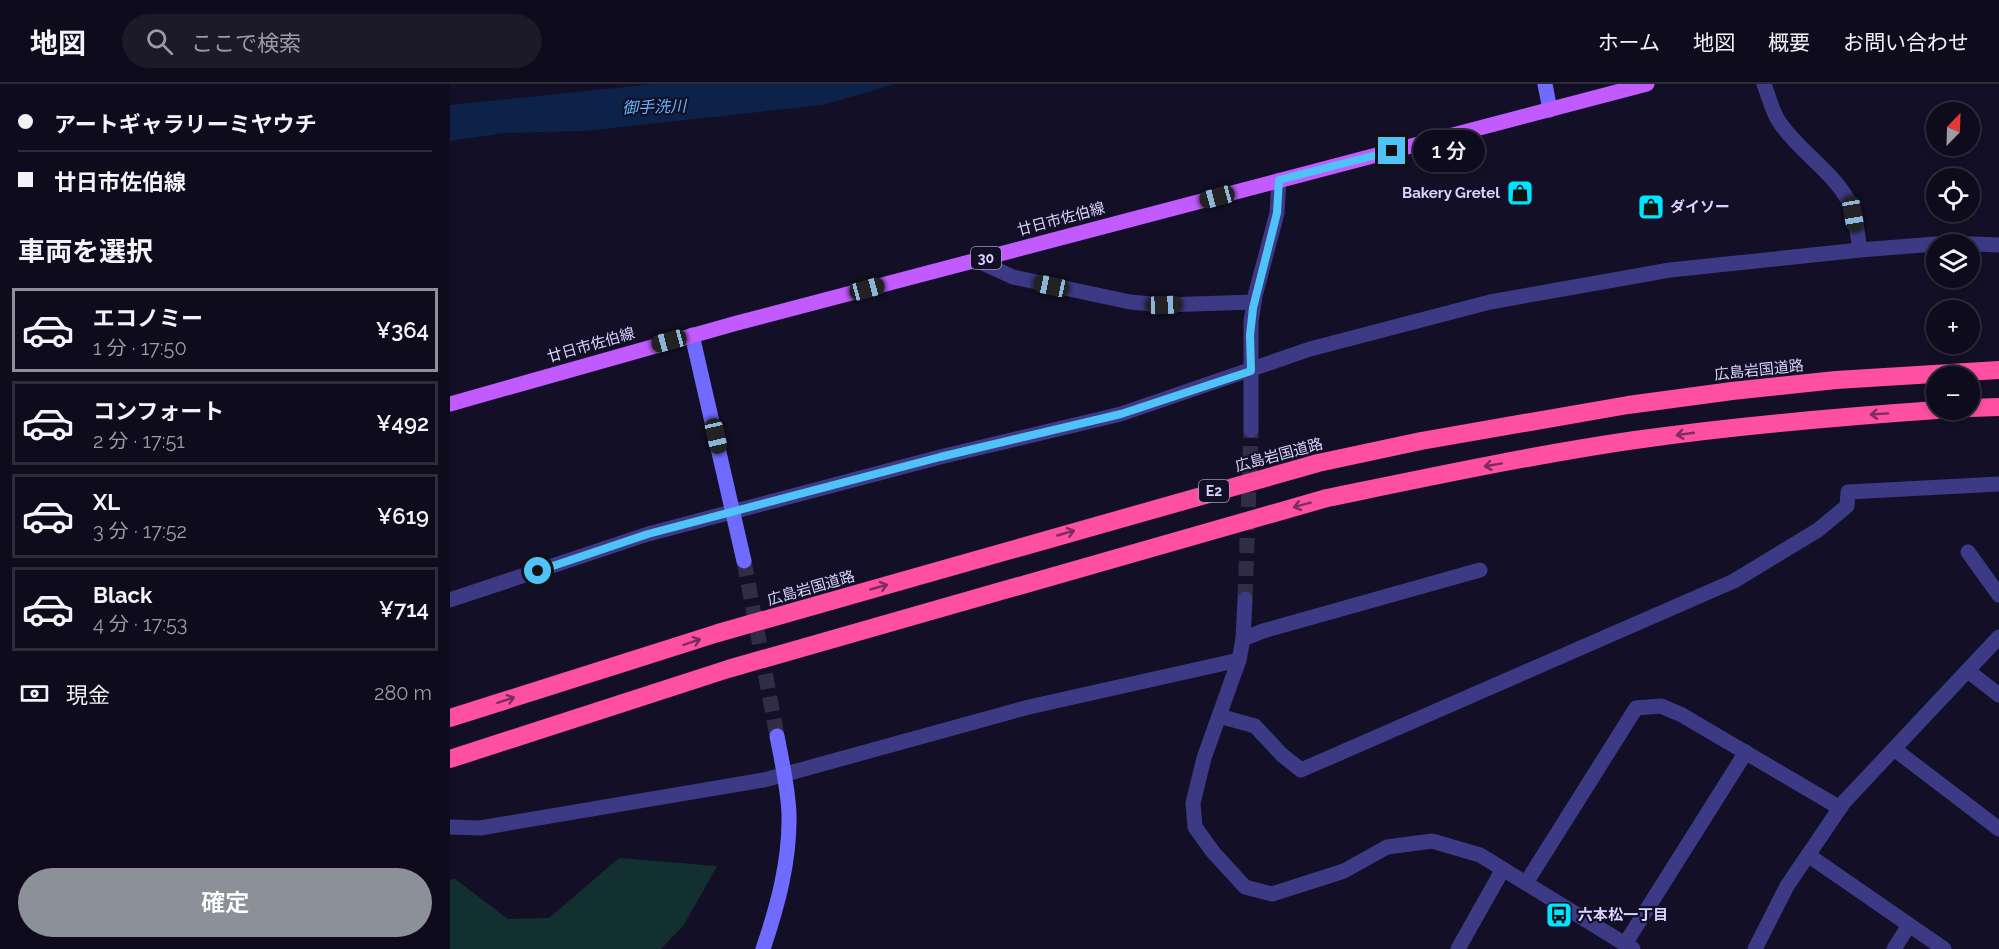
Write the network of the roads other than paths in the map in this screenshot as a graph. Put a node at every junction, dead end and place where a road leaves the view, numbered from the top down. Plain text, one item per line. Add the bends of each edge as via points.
1 (1647, 84) edge
2 (1764, 84) edge
3 (1548, 87) edge
4 (1550, 110) junction
5 (1279, 180) junction
6 (1999, 245) edge
7 (1860, 250) junction
8 (976, 260) junction
9 (1254, 303) junction
10 (692, 335) junction
11 (1999, 370) edge
12 (1251, 371) junction
13 (450, 404) edge
14 (1999, 407) edge
15 (1980, 408) edge
16 (1926, 411) edge
17 (1251, 430) tunnel mouth
18 (1999, 484) edge
19 (733, 512) junction
20 (1968, 552) dead end
21 (744, 561) tunnel mouth
22 (1480, 570) dead end
23 (1999, 595) edge
24 (1245, 599) tunnel mouth
25 (450, 600) edge
26 (1999, 637) edge
27 (1243, 639) junction
28 (1239, 660) junction
29 (1968, 671) junction
30 (1999, 695) edge
31 (1219, 716) junction
32 (450, 718) edge
33 (777, 736) tunnel mouth
34 (1894, 748) junction
35 (1746, 752) junction
36 (450, 759) edge
37 (784, 773) junction
38 (1840, 808) junction
39 (450, 827) edge
40 (1999, 829) edge
41 (1808, 855) junction
42 (1503, 869) junction
43 (1526, 883) junction
44 (1909, 925) junction
45 (1620, 945) edge
46 (763, 949) edge
47 (1458, 949) edge
48 (1755, 949) edge
49 (1893, 949) edge
50 (1944, 949) edge

1 - 4 main road, 廿日市佐伯線 / 30
2 - 7 street via 1780,123 1847,200
3 - 4 street
4 - 5 main road, 廿日市佐伯線 / 30
5 - 8 main road, 廿日市佐伯線 / 30
5 - 9 street via 1277,213
6 - 7 street via 1948,243
7 - 12 street via 1670,270 1491,302 1310,349
8 - 9 street via 1013,277 1141,304
8 - 10 main road, 廿日市佐伯線 / 30
9 - 12 street
10 - 13 main road, 廿日市佐伯線 / 30
10 - 19 street
32 -> 11 highway, 広島岩国道路 / E2 via 718,633 1318,463 1651,401 1836,380
12 - 17 street
12 - 19 street via 1121,414
14 - 15 highway
16 -> 36 highway, E2 via 1839,416 1633,441 1327,498 728,669
18 - 31 street via 1848,492 1847,506 1818,530 1734,581 1301,770 1256,726
19 - 21 street
19 - 25 street via 648,534
20 - 23 street
22 - 27 street
24 - 27 street
26 - 29 street
27 - 28 street
28 - 31 street
28 - 37 street via 1029,707
29 - 30 street
29 - 34 street
31 - 42 street via 1193,803 1195,827 1245,887 1272,894 1344,871 1387,847 1432,841 1480,855
33 - 37 street
34 - 38 street
34 - 40 street
35 - 38 street
35 - 43 street via 1661,706 1636,708
35 - 45 street
37 - 39 street via 764,780 480,828
37 - 46 street via 788,848 775,915
38 - 41 street
41 - 44 street
41 - 48 street via 1786,886
42 - 43 street
42 - 47 street
43 - 45 street
44 - 49 street
44 - 50 street

